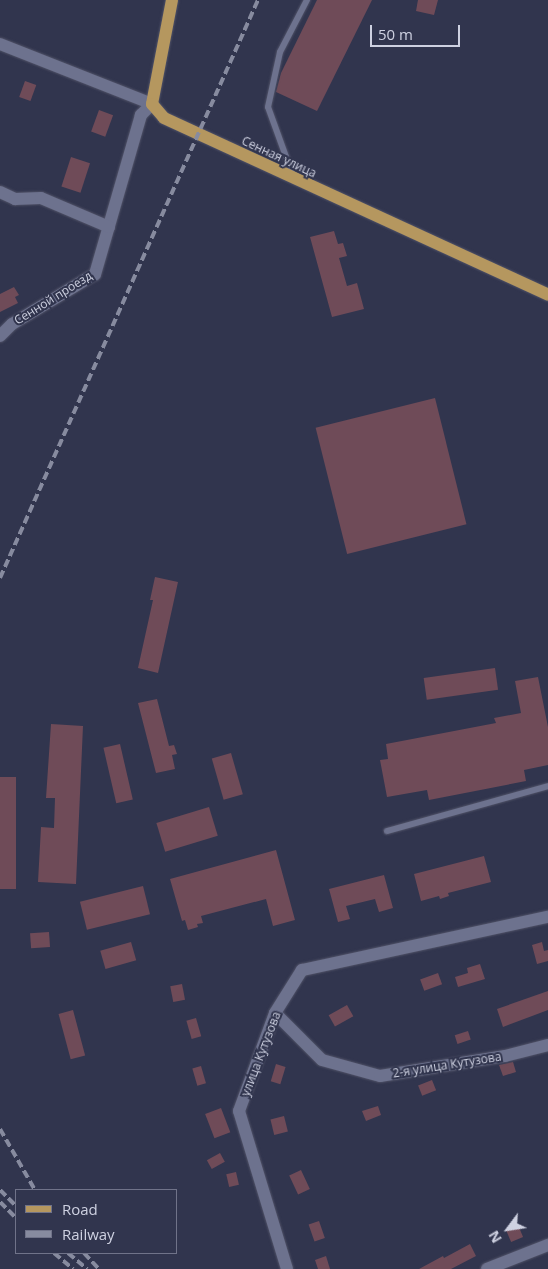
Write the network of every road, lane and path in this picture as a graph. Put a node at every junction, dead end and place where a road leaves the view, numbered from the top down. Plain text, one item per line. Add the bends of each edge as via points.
1 (172, 0) edge
2 (307, 0) edge
3 (0, 44) edge
4 (152, 104) junction
5 (294, 180) junction
6 (0, 192) edge
7 (109, 227) junction
8 (548, 295) edge
9 (0, 336) edge
10 (548, 786) edge
11 (387, 831) dead end
12 (548, 917) edge
13 (275, 1013) junction
14 (548, 1045) edge
15 (548, 1245) edge
16 (287, 1269) edge
17 (488, 1269) edge

1 - 4 main road
2 - 5 lane via 280,52 268,107
3 - 4 street, Сенная улица
4 - 5 main road, Сенная улица via 164,118
4 - 7 street, Сенной проезд via 141,115
5 - 8 main road, Сенная улица
6 - 7 street via 15,199 42,198
7 - 9 street, Сенной проезд via 95,274 12,324
10 - 11 lane
12 - 13 street, улица Кутузова via 302,970
13 - 14 street, 2-я улица Кутузова via 322,1060 380,1076 505,1056
13 - 16 street, улица Кутузова via 239,1111
15 - 17 street

